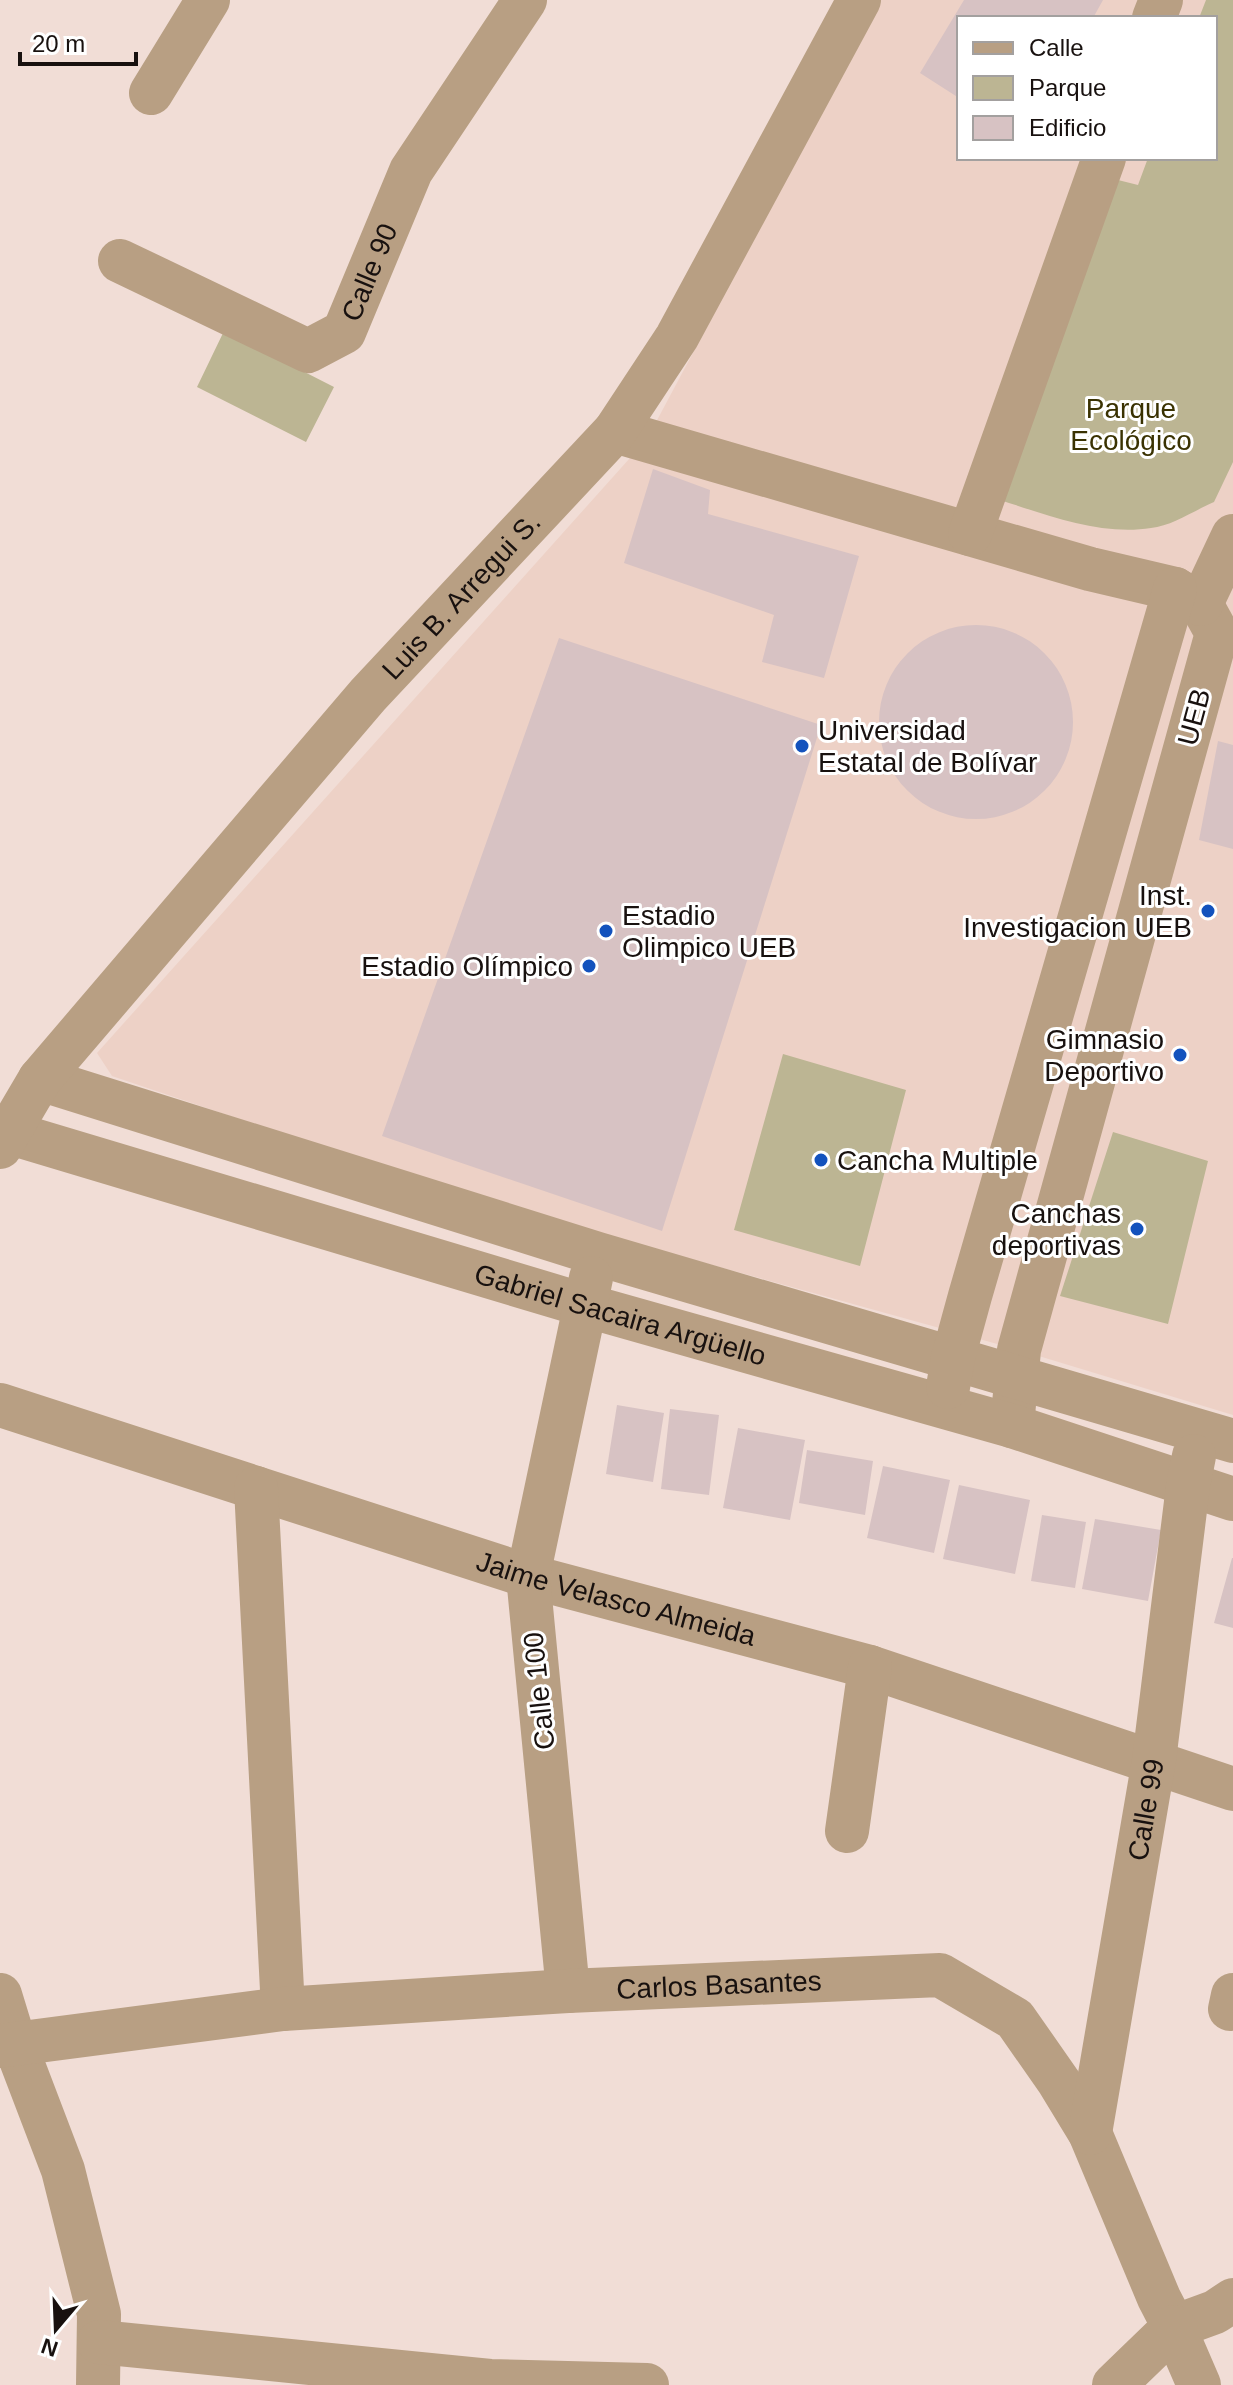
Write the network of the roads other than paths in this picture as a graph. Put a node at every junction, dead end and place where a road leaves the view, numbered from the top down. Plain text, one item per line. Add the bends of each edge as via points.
1 (208, 0) edge
2 (525, 0) edge
3 (859, 0) edge
4 (151, 93) dead end
5 (1103, 160) edge
6 (120, 261) dead end
7 (615, 431) junction
8 (970, 534) junction
9 (1233, 536) edge
10 (1207, 615) edge
11 (40, 1079) junction
12 (4, 1139) edge
13 (598, 1254) junction
14 (584, 1305) junction
15 (953, 1358) junction
16 (1017, 1377) junction
17 (0, 1405) edge
18 (945, 1407) junction
19 (1012, 1426) junction
20 (1216, 1436) edge
21 (1188, 1486) junction
22 (256, 1488) junction
23 (1233, 1499) edge
24 (528, 1576) junction
25 (870, 1667) junction
26 (1154, 1760) junction
27 (1233, 1789) edge
28 (847, 1831) dead end
29 (568, 1991) junction
30 (0, 1995) edge
31 (283, 2009) junction
32 (8, 2045) edge
33 (1090, 2133) junction
34 (1233, 2300) edge
35 (1174, 2327) junction
36 (99, 2342) junction
37 (98, 2385) edge
38 (647, 2385) edge
39 (1114, 2385) edge
40 (1199, 2385) edge

1 - 4 street
2 - 6 street, Calle 90 via 411,171 344,332 308,351
3 - 7 street, Luis B. Arregui S. via 677,337
5 - 8 street
7 - 8 street
7 - 11 street, Luis B. Arregui S. via 368,695
8 - 10 street via 1090,569
9 - 10 street
10 - 15 street
10 - 16 street, UEB via 1019,1350
11 - 12 street, Luis B. Arregui S.
11 - 13 street, Gabriel Sacaira Argüello
12 - 14 street, Gabriel Sacaira Argüello
13 - 14 street, Calle 100
13 - 15 street, Gabriel Sacaira Argüello
14 - 18 street, Gabriel Sacaira Argüello
14 - 24 street, Calle 100
15 - 16 street, Gabriel Sacaira Argüello
15 - 18 street
16 - 19 street, UEB
16 - 20 street, Gabriel Sacaira Argüello
17 - 22 street, Jaime Velasco Almeida
18 - 19 street, Gabriel Sacaira Argüello
19 - 21 street, Gabriel Sacaira Argüello
20 - 21 street, Calle 99
21 - 23 street, Gabriel Sacaira Argüello
21 - 26 street, Calle 99
22 - 24 street, Jaime Velasco Almeida
22 - 31 street
24 - 25 street, Jaime Velasco Almeida
24 - 29 street, Calle 100
25 - 26 street, Jaime Velasco Almeida
25 - 28 street
26 - 27 street, Jaime Velasco Almeida
26 - 33 street, Calle 99
29 - 31 street, Carlos Basantes
29 - 33 street, Carlos Basantes via 940,1975 1015,2019
30 - 32 street
31 - 32 street, Carlos Basantes
32 - 36 street via 63,2170 99,2314
33 - 35 street, Carlos Basantes
34 - 35 street
35 - 39 street
35 - 40 street, Carlos Basantes
36 - 37 street
36 - 38 street via 490,2381

